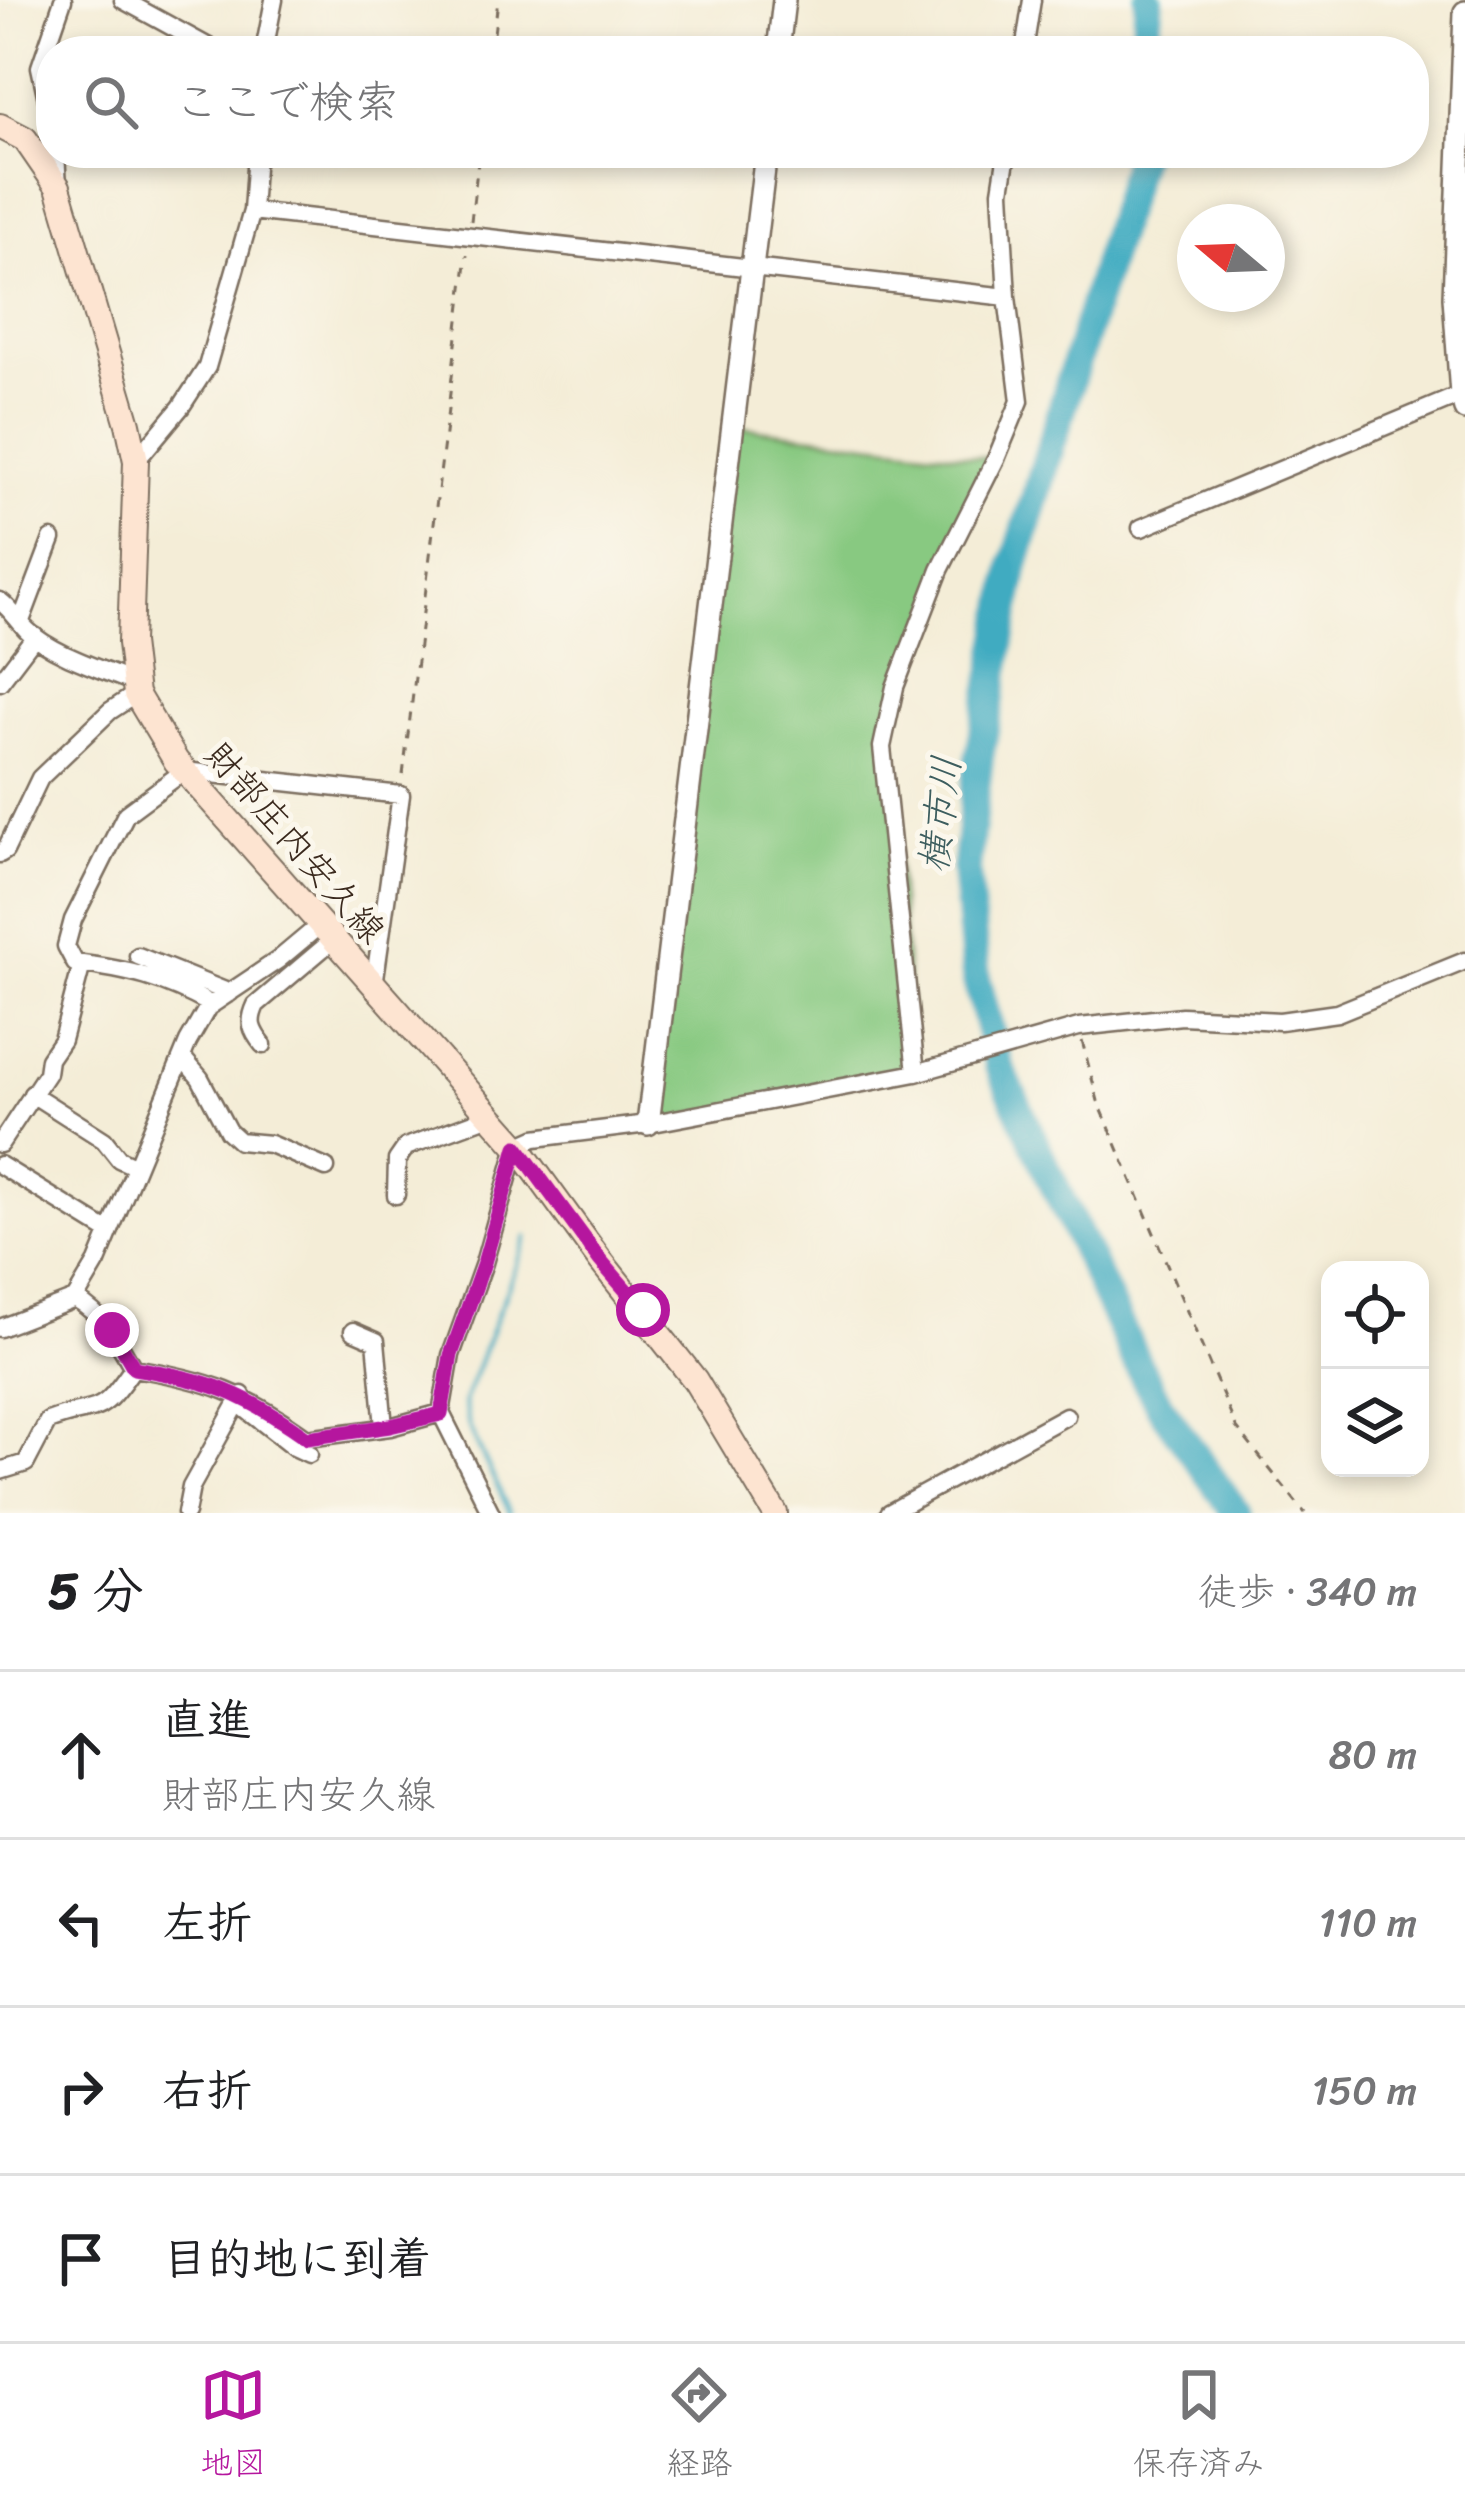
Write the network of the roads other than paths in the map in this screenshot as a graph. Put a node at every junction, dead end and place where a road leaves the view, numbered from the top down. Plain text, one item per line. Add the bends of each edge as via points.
1 (63, 0) edge
2 (123, 0) edge
3 (274, 0) edge
4 (784, 0) edge
5 (1032, 0) edge
6 (1465, 12) edge
7 (51, 36) edge
8 (189, 36) edge
9 (267, 36) edge
10 (780, 36) edge
11 (1026, 36) edge
12 (0, 126) edge
13 (36, 155) edge
14 (45, 168) edge
15 (57, 168) edge
16 (255, 168) edge
17 (764, 168) edge
18 (1005, 168) edge
19 (58, 187) junction
20 (252, 212) junction
21 (752, 269) junction
22 (1006, 297) junction
23 (1463, 399) edge
24 (136, 460) junction
25 (1141, 528) dead end
26 (52, 539) dead end
27 (0, 602) edge
28 (20, 621) junction
29 (35, 636) junction
30 (0, 682) edge
31 (136, 688) junction
32 (184, 771) junction
33 (0, 854) edge
34 (327, 932) junction
35 (138, 956) dead end
36 (1465, 961) edge
37 (82, 964) junction
38 (374, 985) junction
39 (230, 993) junction
40 (212, 1005) junction
41 (263, 1045) dead end
42 (182, 1057) junction
43 (924, 1071) junction
44 (32, 1094) junction
45 (490, 1116) junction
46 (648, 1124) junction
47 (0, 1144) edge
48 (517, 1147) junction
49 (0, 1165) edge
50 (136, 1167) junction
51 (326, 1168) dead end
52 (396, 1195) dead end
53 (109, 1232) junction
54 (75, 1299) junction
55 (0, 1328) edge
56 (353, 1331) dead end
57 (134, 1368) junction
58 (240, 1399) junction
59 (441, 1414) junction
60 (1066, 1416) dead end
61 (384, 1427) junction
62 (309, 1454) dead end
63 (0, 1471) edge
64 (186, 1513) edge
65 (491, 1513) edge
66 (775, 1513) edge
67 (889, 1513) edge

1 - 7 street
2 - 8 street
3 - 9 street
4 - 10 street
5 - 11 street
6 - 23 street via 1454,297
12 - 13 main road, 財部庄内安久線
14 - 19 main road, 財部庄内安久線
15 - 19 street
16 - 20 street
17 - 21 street
18 - 22 street
19 - 24 main road, 財部庄内安久線
20 - 21 street
20 - 24 street via 208,367
21 - 22 street
21 - 46 street
22 - 43 street via 1019,401 940,570 895,687 882,747
23 - 25 street
24 - 31 main road, 財部庄内安久線
26 - 28 street
27 - 28 street
28 - 29 street
29 - 30 street
29 - 31 street
31 - 32 main road, 財部庄内安久線
31 - 33 street via 40,778
32 - 34 main road, 財部庄内安久線
32 - 37 street via 126,814 73,920 66,946
32 - 38 street via 401,795
34 - 38 main road, 財部庄内安久線
34 - 39 street
34 - 41 street via 256,1005 249,1018
35 - 39 street
36 - 43 street via 1337,1012 1070,1029
37 - 40 street via 166,980
37 - 44 street via 62,1040
38 - 45 main road, 財部庄内安久線
39 - 40 street
40 - 42 street
42 - 50 street
42 - 51 street via 239,1141 270,1144
43 - 46 street
44 - 47 street
44 - 50 street
45 - 48 main road, 財部庄内安久線
45 - 52 street via 406,1147 397,1160
46 - 48 street
48 - 59 street via 451,1355
48 - 66 main road, 財部庄内安久線 via 695,1380
49 - 53 street
50 - 53 street
53 - 54 street
54 - 55 street
54 - 57 street via 112,1330
56 - 61 street via 376,1341
57 - 58 street via 190,1377
57 - 63 street via 112,1400 48,1421 26,1463
58 - 61 street via 307,1438
58 - 62 street
58 - 64 street via 191,1487
59 - 61 street
59 - 65 street
60 - 67 street

